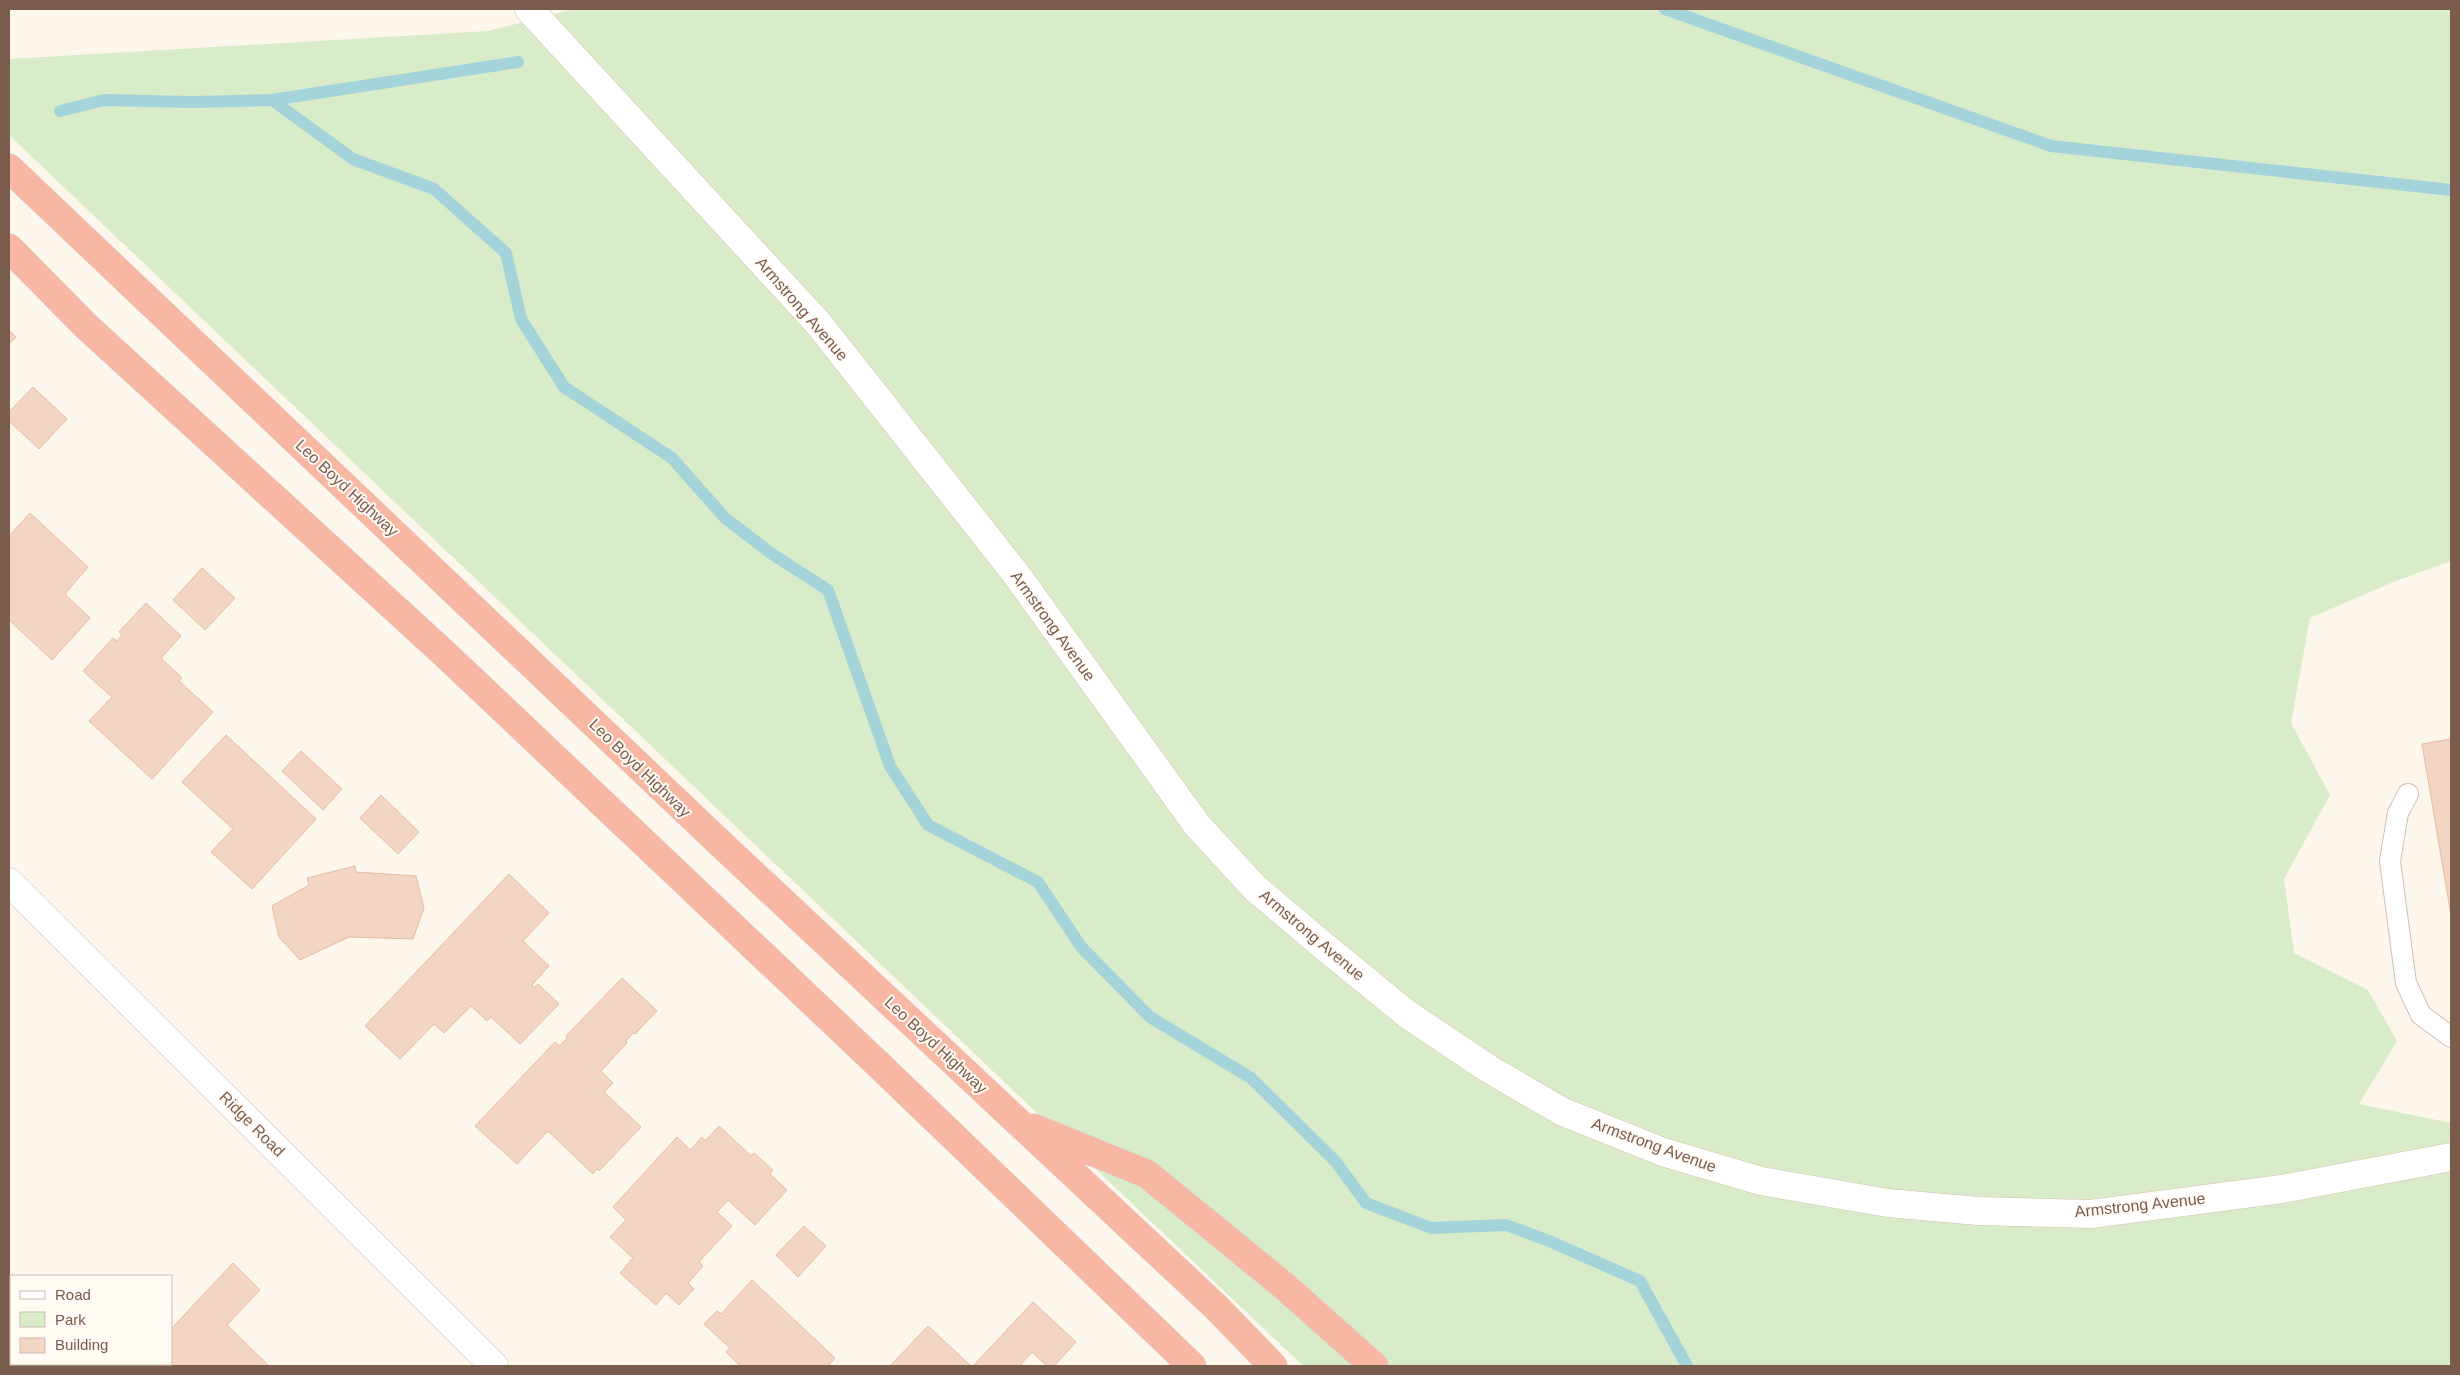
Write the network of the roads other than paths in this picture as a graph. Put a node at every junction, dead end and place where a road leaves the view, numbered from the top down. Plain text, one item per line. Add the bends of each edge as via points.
1 (529, 9) edge
2 (9, 168) edge
3 (9, 248) edge
4 (9, 266) edge
5 (86, 326) junction
6 (2408, 794) dead end
7 (9, 882) edge
8 (2451, 1036) edge
9 (1018, 1122) junction
10 (2451, 1157) edge
11 (494, 1366) edge
12 (1192, 1366) edge
13 (1273, 1366) edge
14 (1374, 1366) edge

1 - 10 street, Armstrong Avenue via 818,323 1016,574 1197,825 1255,888 1320,943 1407,1014 1489,1069 1564,1112 1663,1152 1761,1181 1888,1203 1978,1211 2091,1214 2282,1189
2 - 9 highway, Leo Boyd Highway
3 - 5 highway
4 - 5 highway
5 - 12 highway via 455,663
6 - 8 lane via 2398,812 2390,861 2406,983 2421,1015
7 - 11 street, Ridge Road
9 - 13 highway, Leo Boyd Highway via 1217,1308
9 - 14 highway via 1148,1174 1283,1285

